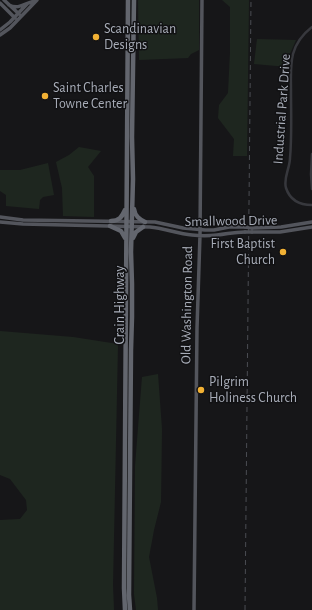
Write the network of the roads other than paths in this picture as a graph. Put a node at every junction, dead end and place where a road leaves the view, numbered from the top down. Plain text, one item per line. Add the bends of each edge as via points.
1 (4, 0) edge
2 (128, 0) edge
3 (134, 0) edge
4 (202, 0) edge
5 (36, 1) edge
6 (0, 3) edge
7 (26, 4) junction
8 (9, 5) junction
9 (17, 13) junction
10 (21, 16) junction
11 (16, 18) junction
12 (312, 27) edge
13 (0, 30) edge
14 (0, 35) edge
15 (312, 154) edge
16 (312, 189) edge
17 (312, 205) edge
18 (132, 206) junction
19 (126, 208) junction
20 (0, 217) edge
21 (0, 222) edge
22 (312, 222) edge
23 (111, 224) junction
24 (126, 224) junction
25 (132, 224) junction
26 (144, 224) junction
27 (312, 227) edge
28 (199, 230) junction
29 (200, 236) junction
30 (126, 241) junction
31 (131, 248) junction
32 (125, 405) junction
33 (131, 405) junction
34 (124, 480) junction
35 (130, 481) junction
36 (125, 610) edge
37 (130, 610) edge
38 (194, 610) edge

1 - 8 main road
2 - 19 highway, Crain Highway
3 - 18 highway, Crain Highway
4 - 28 main road, Old Washington Road
5 - 7 main road
5 - 10 main road
6 - 11 main road
7 - 8 main road via 20,7
7 - 9 main road
8 - 9 main road
9 - 10 main road
9 - 11 main road
10 - 11 main road
11 - 13 main road
11 - 14 main road via 10,28
12 - 17 street, Industrial Park Drive via 297,44 292,60 290,159 286,183 288,192 294,200
15 - 16 street
18 - 25 highway, Crain Highway
18 - 26 highway via 136,216
19 - 23 highway via 121,217
19 - 24 highway, Crain Highway
20 - 23 main road
21 - 23 main road
22 - 28 main road, Smallwood Drive, bridge via 281,227
23 - 24 main road, Smallwood Drive
23 - 30 highway via 121,231
24 - 25 main road, Smallwood Drive
24 - 30 highway, Crain Highway
25 - 26 main road, Smallwood Drive
25 - 31 highway, Crain Highway
26 - 28 main road, Smallwood Drive via 155,222
26 - 29 main road, Smallwood Drive via 178,234
26 - 31 highway via 136,233
27 - 29 main road, Smallwood Drive, bridge via 280,232 237,232
28 - 29 main road, Old Washington Road
29 - 38 main road, Old Washington Road
30 - 32 highway, Crain Highway
31 - 33 highway, Crain Highway
32 - 33 highway
32 - 34 highway, Crain Highway
33 - 35 highway, Crain Highway
34 - 35 highway
34 - 36 highway, Crain Highway
35 - 37 highway, Crain Highway

